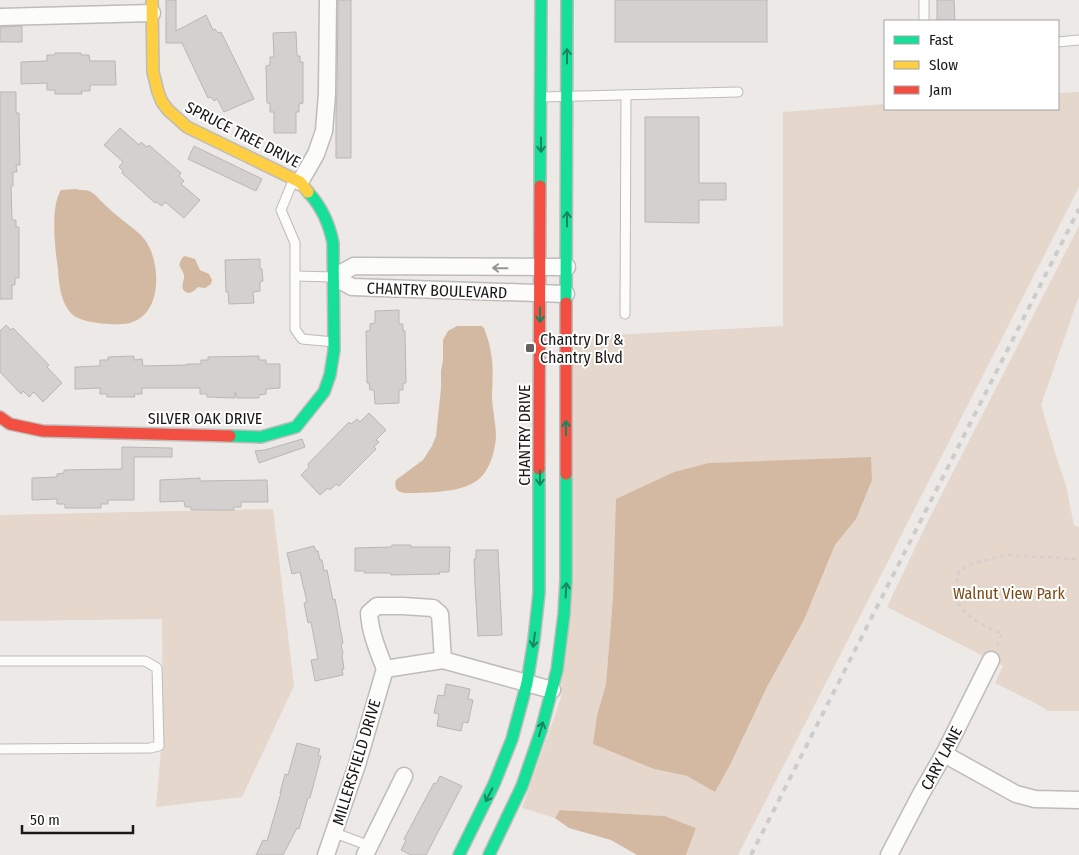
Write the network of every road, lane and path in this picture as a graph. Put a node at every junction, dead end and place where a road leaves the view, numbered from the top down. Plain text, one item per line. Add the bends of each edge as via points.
1 (328, 0) edge
2 (541, 0) edge
3 (567, 0) edge
4 (924, 0) edge
5 (152, 7) edge
6 (0, 17) edge
7 (924, 20) edge
8 (1079, 40) edge
9 (1059, 42) edge
10 (738, 92) dead end
11 (626, 95) junction
12 (567, 96) junction
13 (541, 97) junction
14 (297, 180) junction
15 (540, 267) junction
16 (567, 267) junction
17 (295, 276) junction
18 (334, 277) junction
19 (540, 293) junction
20 (566, 294) junction
21 (625, 314) dead end
22 (334, 342) junction
23 (0, 416) edge
24 (1079, 559) edge
25 (443, 660) junction
26 (991, 660) joint
27 (0, 661) edge
28 (385, 669) junction
29 (526, 682) junction
30 (552, 690) junction
31 (0, 749) edge
32 (944, 754) junction
33 (404, 776) dead end
34 (1079, 800) edge
35 (334, 833) junction
36 (367, 850) edge
37 (326, 855) edge
38 (459, 855) edge
39 (489, 855) edge
40 (889, 855) edge

1 - 14 street via 324,131 316,154
2 - 13 street, CHANTRY DRIVE
12 -> 3 street
4 - 7 lane
5 - 6 street
5 - 14 street, SPRUCE TREE DRIVE via 152,72 157,92 175,119
8 - 9 lane
10 - 11 lane
11 - 12 lane
11 - 21 lane
12 - 13 lane
16 -> 12 street
13 -> 15 street, CHANTRY DRIVE
14 - 17 lane via 281,210 295,243
14 - 18 street, SILVER OAK DRIVE via 314,198 330,228
15 - 16 street, CHANTRY BOULEVARD
15 -> 18 street, CHANTRY BOULEVARD via 354,266
15 - 19 street, CHANTRY DRIVE
16 - 20 street
17 - 18 lane
17 - 22 lane via 295,328 302,339
18 - 19 street, CHANTRY BOULEVARD via 352,287
18 - 22 street, SILVER OAK DRIVE
19 - 20 street, CHANTRY BOULEVARD
19 -> 29 street, CHANTRY DRIVE via 540,593
30 -> 20 street via 566,580
22 - 23 street, SILVER OAK DRIVE via 330,375 324,392 296,427 262,437 43,431 10,424
24 - 26 path via 1007,555 974,563 959,571 957,601 967,614 1002,634
25 - 28 street
25 - 28 street via 440,614 433,608 377,606 369,613 370,624
25 - 29 street
26 - 32 street, CARY LANE
27 - 31 lane via 145,661 157,668 159,746
28 - 35 street, MILLERSFIELD DRIVE
29 - 30 street
29 -> 38 street, CHANTRY DRIVE via 512,739
39 -> 30 street via 522,786
32 - 34 street via 1016,794
32 - 40 street, CARY LANE
33 - 36 street
35 - 36 lane
35 - 37 street, MILLERSFIELD DRIVE

